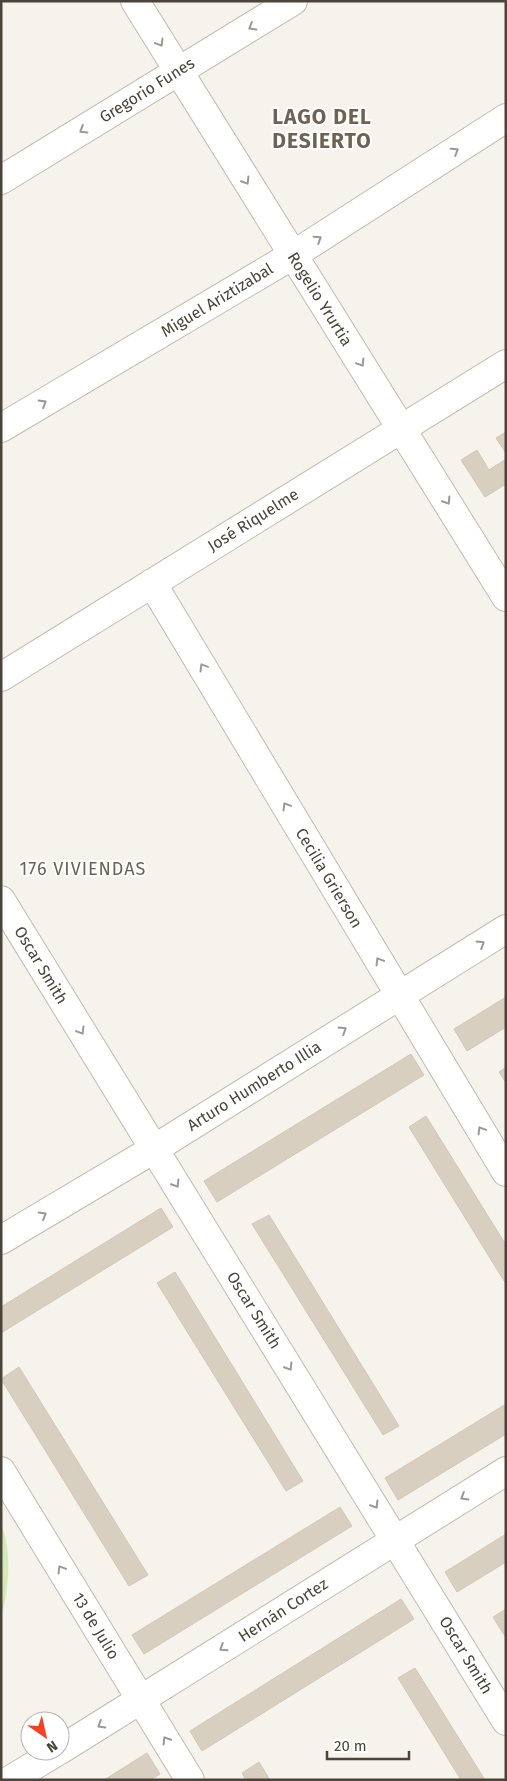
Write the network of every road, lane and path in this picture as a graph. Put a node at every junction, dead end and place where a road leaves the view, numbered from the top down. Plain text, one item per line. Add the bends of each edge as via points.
1 (135, 1) edge
2 (293, 1) edge
3 (178, 72) junction
4 (506, 118) edge
5 (1, 180) edge
6 (292, 255) junction
7 (506, 364) edge
8 (1, 428) edge
9 (402, 428) junction
10 (152, 583) junction
11 (506, 597) edge
12 (1, 677) edge
13 (1, 900) edge
14 (506, 929) edge
15 (399, 995) junction
16 (154, 1149) junction
17 (506, 1172) edge
18 (1, 1240) edge
19 (1, 1471) edge
20 (506, 1471) edge
21 (395, 1538) junction
22 (142, 1700) junction
23 (506, 1721) edge
24 (70, 1743) edge
25 (41, 1761) edge
26 (10, 1780) edge
27 (190, 1780) edge

1 -> 3 street, Rogelio Yrurtia
2 -> 3 street, Gregorio Funes
3 -> 5 street, Gregorio Funes
3 -> 6 street, Rogelio Yrurtia
6 -> 4 street, Miguel Ariztizabal
8 -> 6 street, Miguel Ariztizabal
6 -> 9 street, Rogelio Yrurtia
7 - 9 street, José Riquelme
9 - 10 street, José Riquelme
9 -> 11 street, Rogelio Yrurtia
10 - 12 street, José Riquelme
15 -> 10 street, Cecilia Grierson
13 -> 16 street, Oscar Smith
15 -> 14 street, Arturo Humberto Illia
16 -> 15 street, Arturo Humberto Illia
17 -> 15 street, Cecilia Grierson
18 -> 16 street, Arturo Humberto Illia
16 -> 21 street, Oscar Smith
22 -> 19 street, 13 de Julio
20 -> 21 street, Hernán Cortez
21 -> 22 street, Hernán Cortez
21 - 23 street, Oscar Smith
22 -> 24 street, Hernán Cortez
27 -> 22 street, 13 de Julio
25 - 26 street, Hernán Cortez

